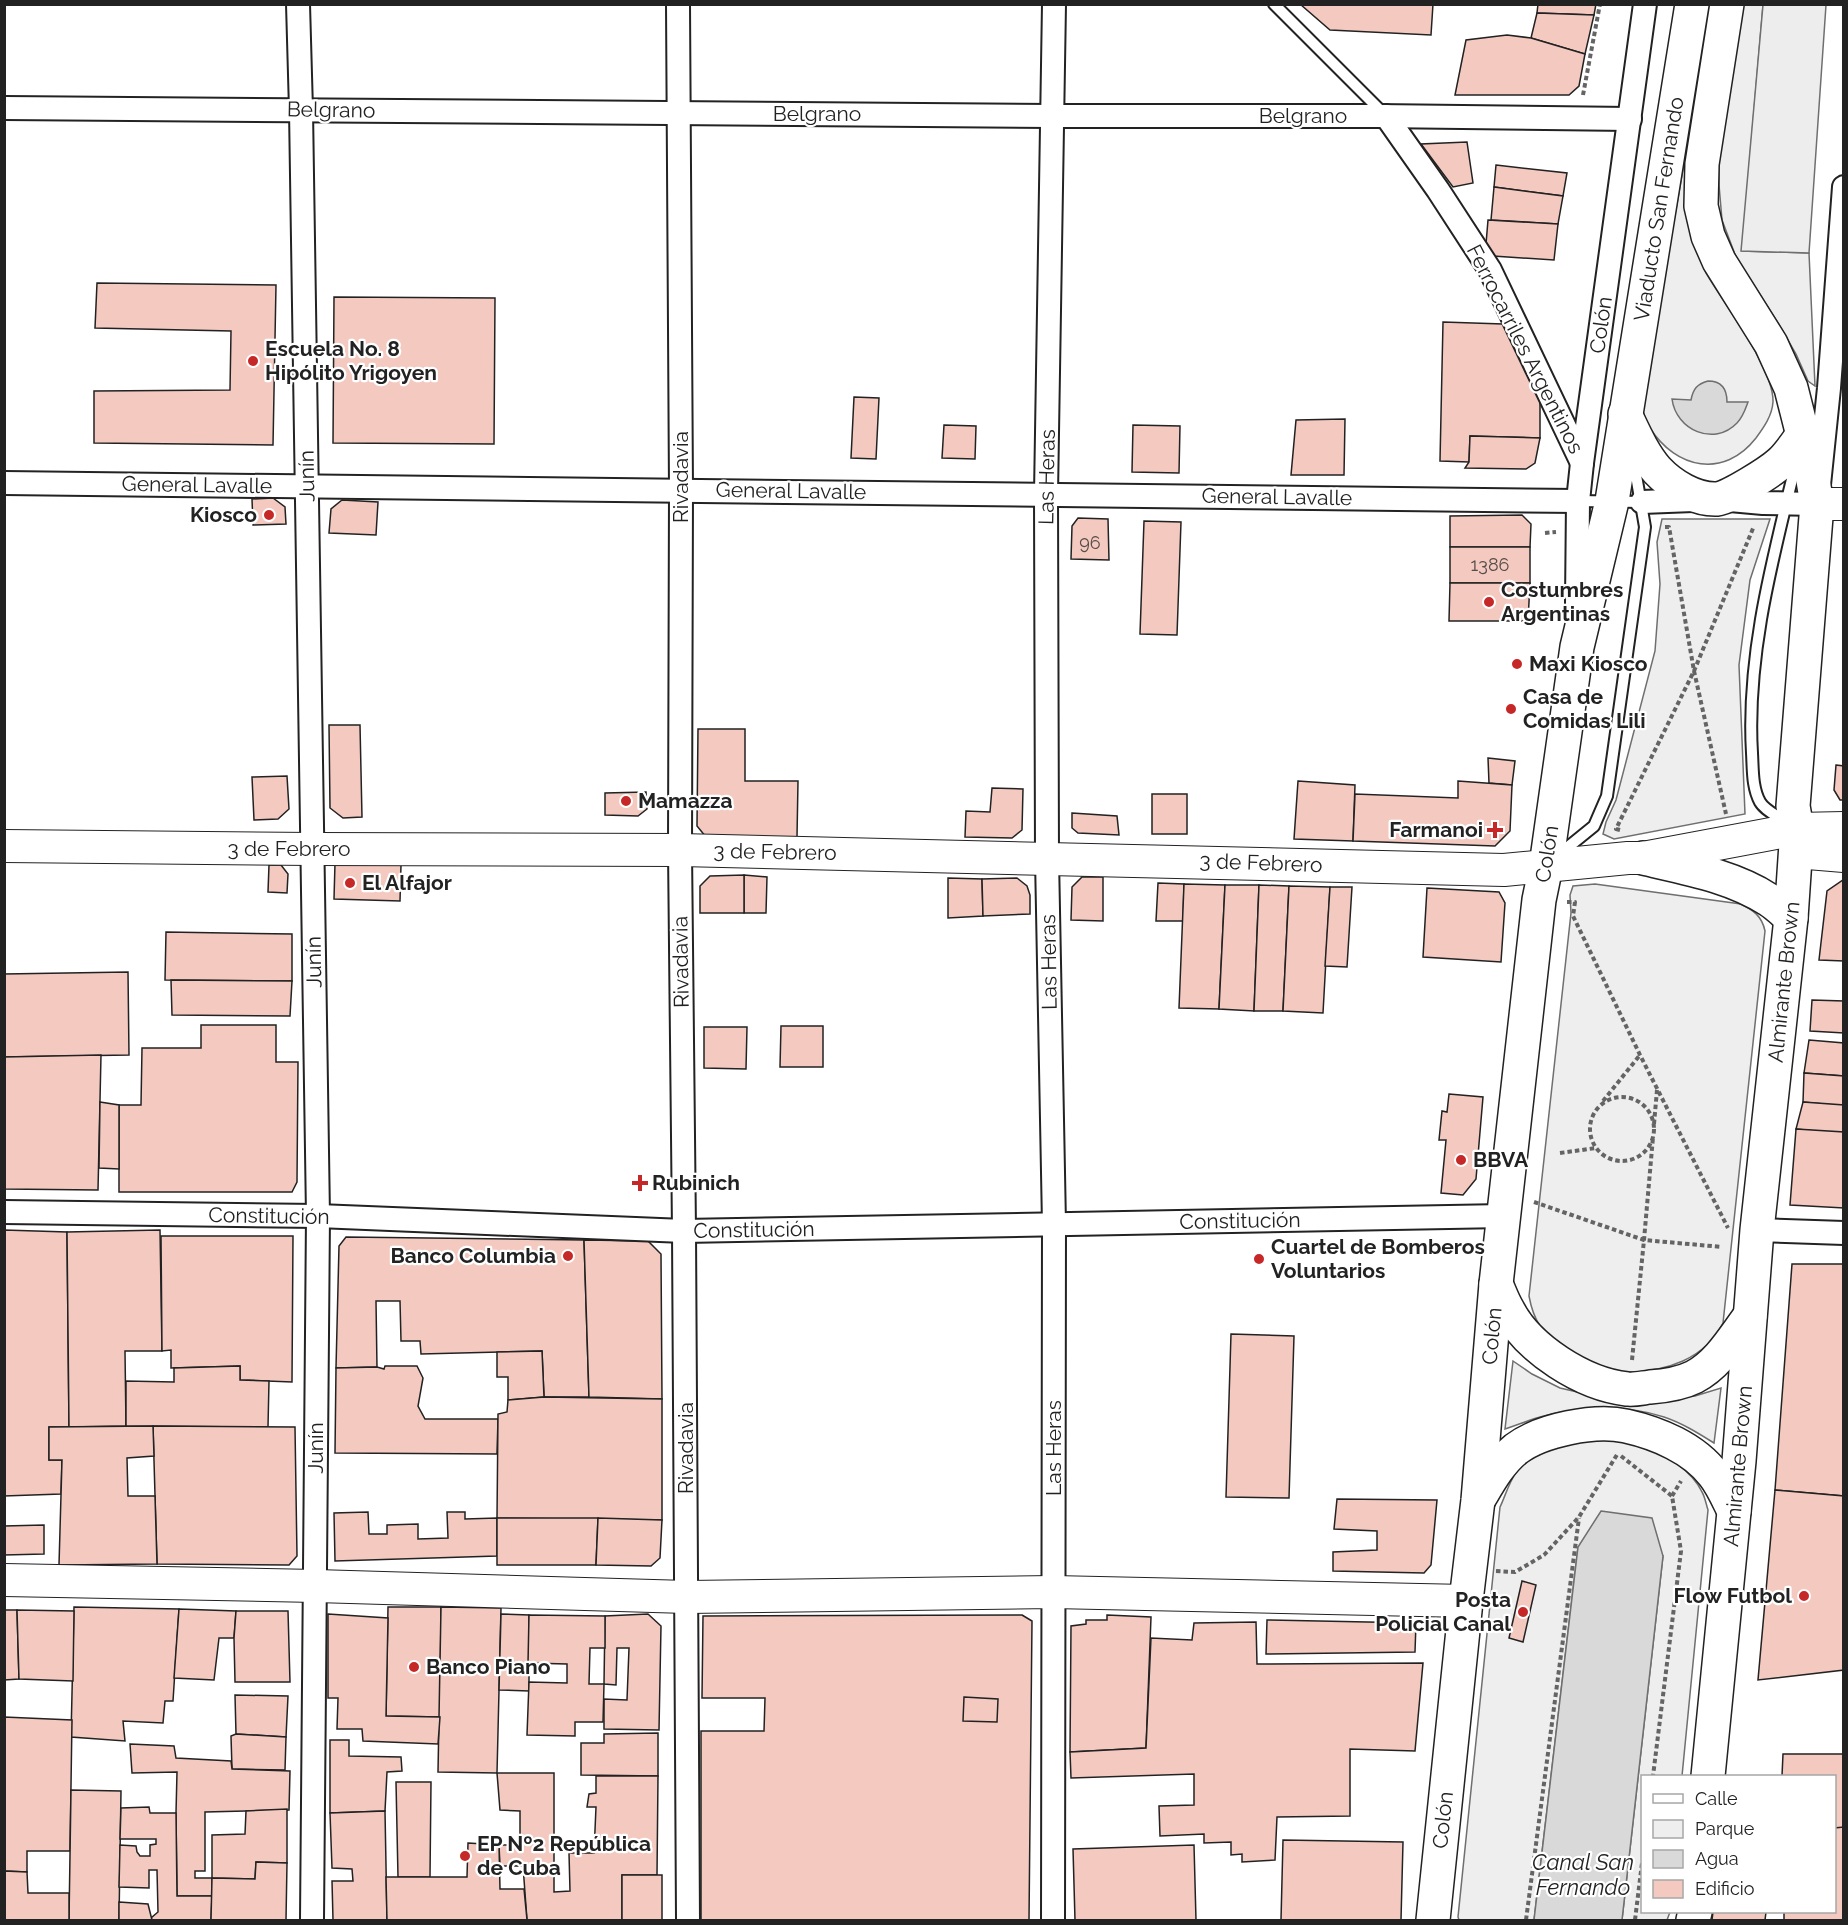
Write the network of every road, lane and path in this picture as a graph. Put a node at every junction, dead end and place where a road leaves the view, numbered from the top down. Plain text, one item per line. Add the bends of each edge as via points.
1 (298, 4) edge
2 (678, 4) edge
3 (1054, 4) edge
4 (1274, 4) edge
5 (1600, 4) edge
6 (1645, 4) edge
7 (1692, 4) edge
8 (1727, 4) edge
9 (4, 108) edge
10 (301, 110) junction
11 (680, 113) junction
12 (1052, 116) junction
13 (1386, 116) junction
14 (1580, 118) junction
15 (1630, 119) junction
16 (1844, 187) edge
17 (1829, 388) junction
18 (1625, 414) junction
19 (1803, 434) junction
20 (1582, 463) junction
21 (4, 483) edge
22 (307, 486) junction
23 (681, 490) junction
24 (1046, 494) junction
25 (1719, 499) junction
26 (1578, 501) junction
27 (1627, 502) junction
28 (1763, 503) junction
29 (1816, 504) edge
30 (1645, 527) junction
31 (1578, 531) junction
32 (1545, 533) dead end
33 (1577, 646) junction
34 (1694, 671) junction
35 (1844, 828) edge
36 (1796, 841) junction
37 (1732, 842) junction
38 (4, 846) edge
39 (313, 849) junction
40 (680, 850) junction
41 (1844, 856) edge
42 (1047, 858) junction
43 (1636, 858) junction
44 (1546, 866) junction
45 (1539, 900) junction
46 (1791, 918) junction
47 (1640, 1055) junction
48 (1657, 1088) junction
49 (1597, 1108) junction
50 (1654, 1128) junction
51 (1653, 1137) junction
52 (1596, 1148) junction
53 (1560, 1153) dead end
54 (1505, 1204) junction
55 (4, 1212) edge
56 (318, 1216) junction
57 (1054, 1224) junction
58 (1742, 1230) junction
59 (684, 1231) junction
60 (1844, 1233) edge
61 (1644, 1240) junction
62 (1722, 1247) dead end
63 (1496, 1284) junction
64 (1750, 1316) junction
65 (1629, 1389) junction
66 (1622, 1440) junction
67 (1478, 1500) junction
68 (1734, 1511) junction
69 (1579, 1517) junction
70 (4, 1580) edge
71 (315, 1586) junction
72 (1468, 1586) junction
73 (1053, 1592) junction
74 (687, 1597) junction
75 (1653, 1775) edge
76 (1708, 1775) edge
77 (1641, 1871) edge
78 (312, 1920) edge
79 (688, 1920) edge
80 (1053, 1920) edge
81 (1433, 1920) edge
82 (1526, 1920) edge
83 (1635, 1920) edge

1 - 10 street, Junín
2 - 11 street, Rivadavia
3 - 12 street, Las Heras
4 - 13 lane
5 - 14 path
6 - 15 street, Colón
7 - 18 main road, Viaducto San Fernando
8 - 19 main road, Viaducto San Fernando via 1702,165 1701,206 1719,261 1771,344 1791,388
9 - 10 street, Belgrano
10 - 11 street, Belgrano
10 - 22 street, Junín
11 - 12 street, Belgrano
11 - 23 street, Rivadavia
12 - 13 street, Belgrano
12 - 24 street, Las Heras
13 - 14 street, Belgrano
13 - 20 street, Ferrocarriles Argentinos via 1490,270
14 - 15 street, Belgrano
15 - 20 street, Colón
16 - 17 street, Almirante Brown
17 - 19 street
17 - 29 street, Almirante Brown
18 - 25 main road via 1657,470 1676,486 1701,498
18 - 27 main road, Colón
19 - 25 main road via 1781,463
19 - 29 main road, Viaducto San Fernando
20 - 26 street, Colón
21 - 22 street, General Lavalle
22 - 23 street, General Lavalle
22 - 39 street, Junín
23 - 24 street, General Lavalle
23 - 40 street, Rivadavia
24 - 26 street, General Lavalle
24 - 42 street, Las Heras
25 - 27 street
25 - 28 street
26 - 27 lane
26 - 31 street, Colón
27 - 30 lane
27 - 33 main road, Colón
28 - 29 street
28 - 34 path
29 - 36 main road, Almirante Brown via 1793,806
29 - 36 lane via 1769,576 1757,646 1750,729 1754,786 1761,805
30 - 34 path via 1669,527
30 - 44 lane via 1607,796 1594,826
31 - 32 path
31 - 33 street, Colón
33 - 44 main road, Colón
34 - 37 path
34 - 43 path via 1616,829 1635,831
35 - 36 main road via 1833,827
36 - 37 main road, 3 de Febrero
36 - 41 main road
36 - 46 main road, Almirante Brown
37 - 43 main road, 3 de Febrero
38 - 39 main road, 3 de Febrero
39 - 40 main road, 3 de Febrero
39 - 56 street, Junín
40 - 42 main road, 3 de Febrero
40 - 59 street, Rivadavia
42 - 44 main road, 3 de Febrero via 1504,870
42 - 57 street, Las Heras
43 - 44 main road, 3 de Febrero
43 - 46 main road via 1688,868 1751,890
44 - 45 main road, Colón
45 - 47 path via 1575,902 1573,916
45 - 54 main road, Colón
46 - 58 main road, Almirante Brown
47 - 48 path
47 - 49 path
48 - 50 path
48 - 58 path
49 - 50 path via 1615,1098 1636,1101 1651,1116
49 - 52 path via 1590,1128
50 - 51 path
51 - 52 path via 1641,1154 1622,1161 1612,1160
51 - 61 path
52 - 53 path
54 - 57 street, Constitución
54 - 61 path
54 - 63 main road, Colón
55 - 56 street, Constitución
56 - 59 street, Constitución
56 - 71 street, Junín
57 - 59 street, Constitución
57 - 73 street, Las Heras
58 - 60 street
58 - 64 main road, Almirante Brown
59 - 74 street, Rivadavia
61 - 62 path
61 - 65 path
63 - 65 main road via 1520,1327 1559,1363 1585,1377
63 - 67 main road, Colón
64 - 65 main road via 1721,1355 1695,1376 1669,1386
64 - 68 main road, Almirante Brown
66 - 67 main road via 1603,1424 1534,1438 1496,1469
66 - 68 main road via 1670,1440 1713,1474
66 - 69 path
66 - 75 path via 1672,1496 1681,1551
67 - 72 main road, Colón
68 - 76 main road, Almirante Brown
69 - 72 path via 1544,1555 1515,1572
69 - 82 path
70 - 71 main road
71 - 74 main road
71 - 78 street, Junín
72 - 73 main road
72 - 81 main road, Colón
73 - 74 main road
73 - 80 street, Las Heras
74 - 79 street, Rivadavia
77 - 83 path

